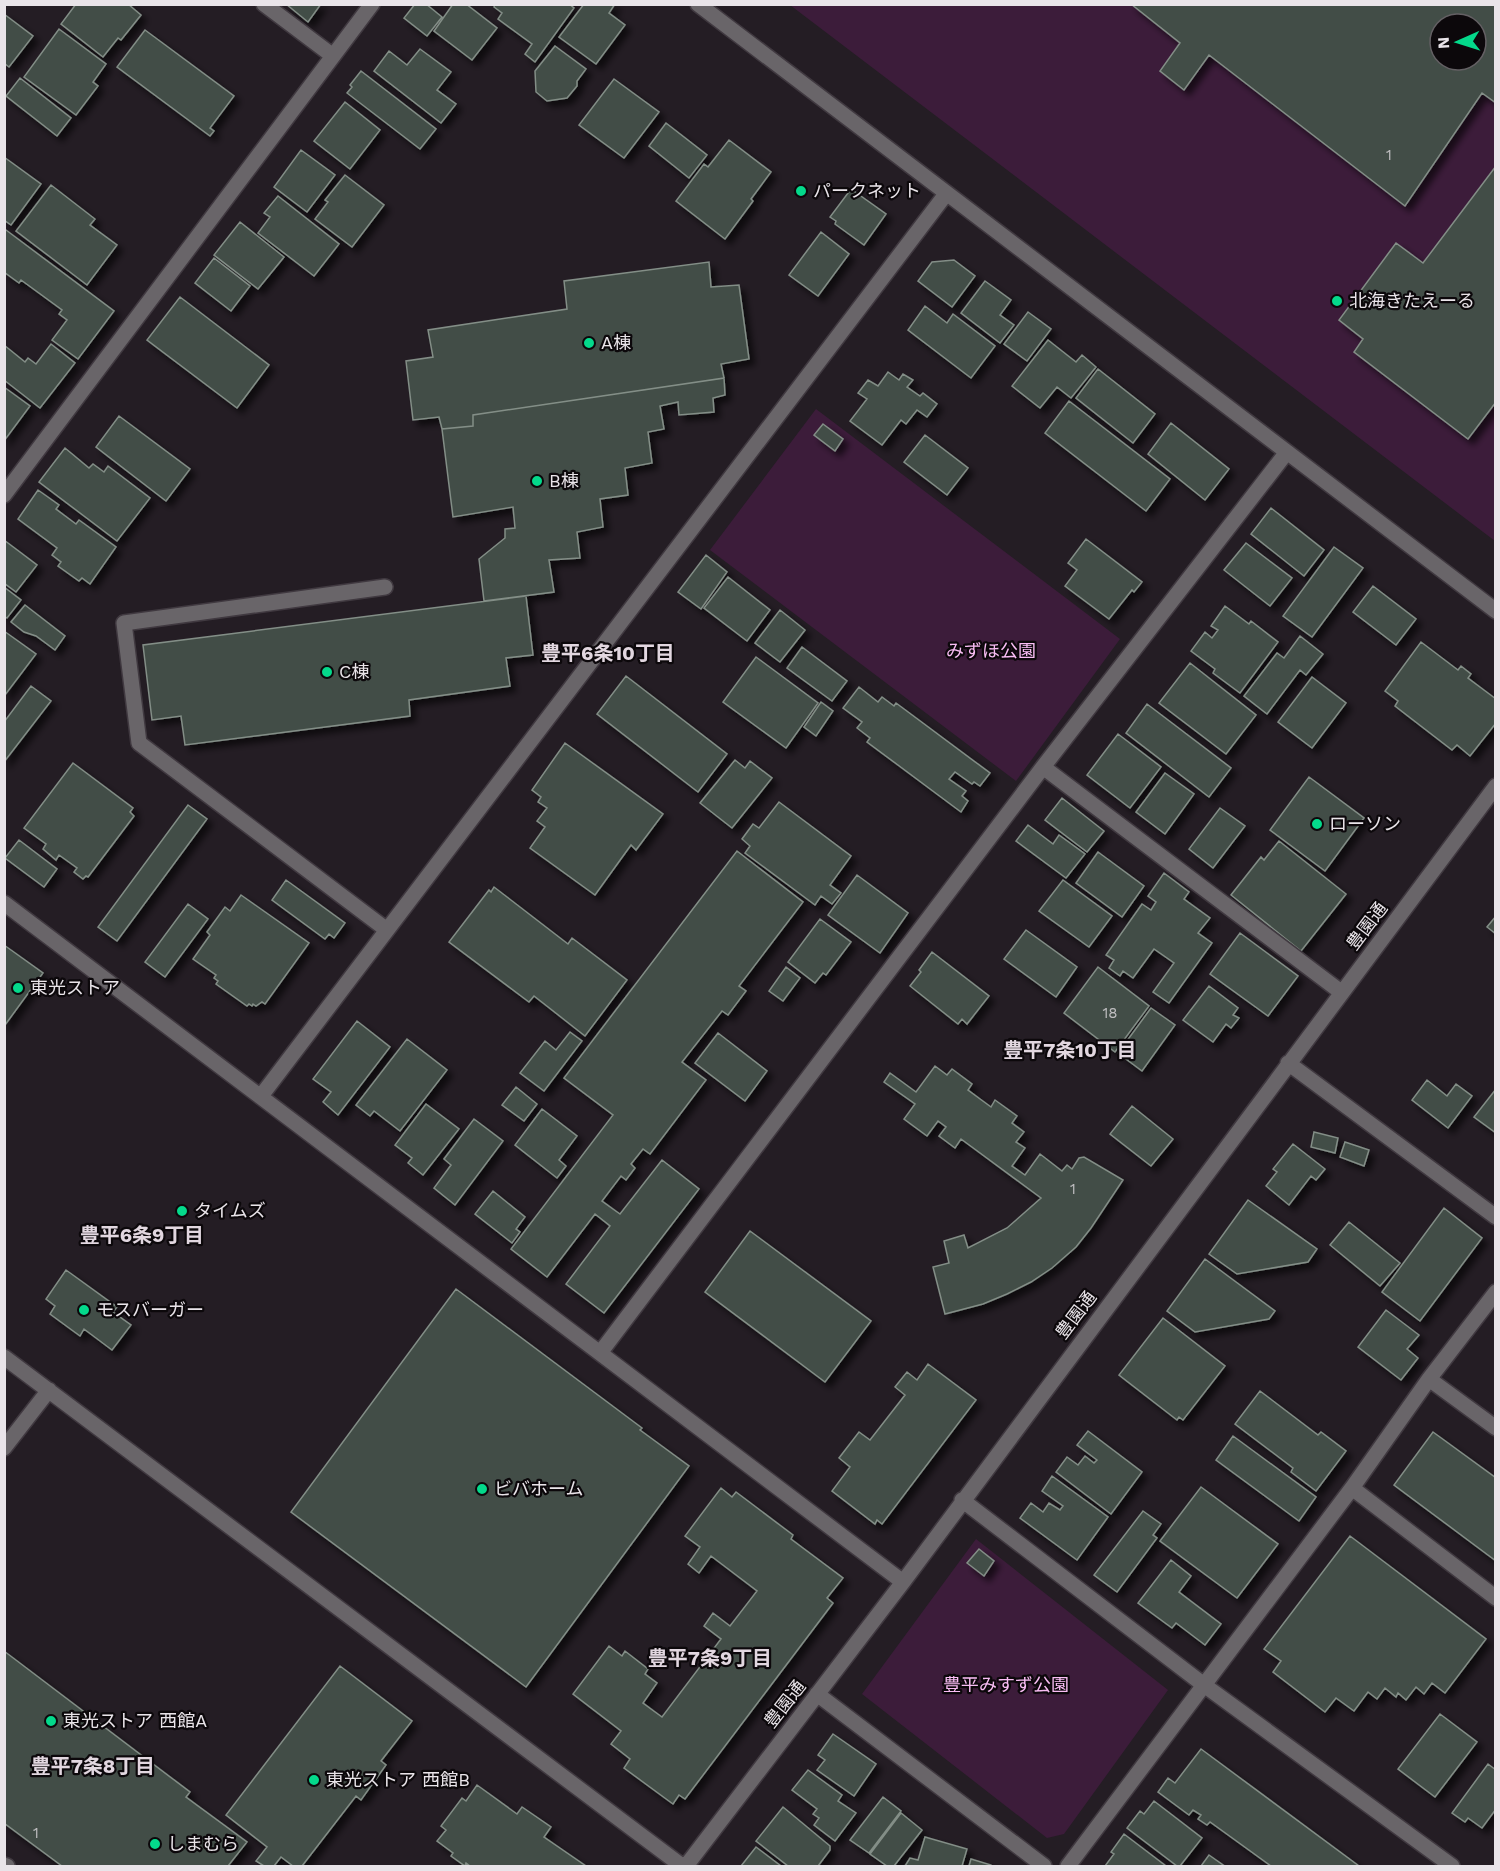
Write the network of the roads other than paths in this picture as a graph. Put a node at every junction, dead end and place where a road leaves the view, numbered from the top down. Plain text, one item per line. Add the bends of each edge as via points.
1 (264, 4) edge
2 (372, 4) edge
3 (698, 4) edge
4 (333, 56) junction
5 (946, 194) junction
6 (1287, 452) junction
7 (4, 495) edge
8 (386, 587) dead end
9 (1496, 611) edge
10 (1043, 767) junction
11 (1496, 786) edge
12 (4, 903) edge
13 (387, 930) junction
14 (1341, 992) junction
15 (1288, 1063) junction
16 (261, 1096) junction
17 (1496, 1217) edge
18 (1496, 1292) edge
19 (600, 1353) junction
20 (4, 1357) edge
21 (1430, 1379) junction
22 (49, 1390) junction
23 (1496, 1428) edge
24 (4, 1448) edge
25 (1352, 1488) junction
26 (963, 1500) junction
27 (903, 1582) junction
28 (1496, 1598) edge
29 (1204, 1685) junction
30 (817, 1694) junction
31 (684, 1866) edge
32 (1044, 1866) edge
33 (1068, 1866) edge
34 (1452, 1866) edge

1 - 4 street
2 - 4 street
3 - 5 street
4 - 7 street
5 - 6 street
5 - 13 street
6 - 9 street
6 - 10 street
8 - 13 street via 124,623 139,742
10 - 14 street
10 - 19 street
11 - 14 street, 豊園通
12 - 16 street
13 - 16 street
14 - 15 street, 豊園通
15 - 17 street
15 - 26 street, 豊園通
16 - 19 street
18 - 21 street
19 - 27 street
20 - 22 street
21 - 23 street
21 - 25 street
22 - 24 street
22 - 31 street
25 - 28 street
25 - 29 street
26 - 27 street, 豊園通
26 - 29 street
27 - 30 street, 豊園通
29 - 33 street
29 - 34 street
30 - 31 street, 豊園通
30 - 32 street

